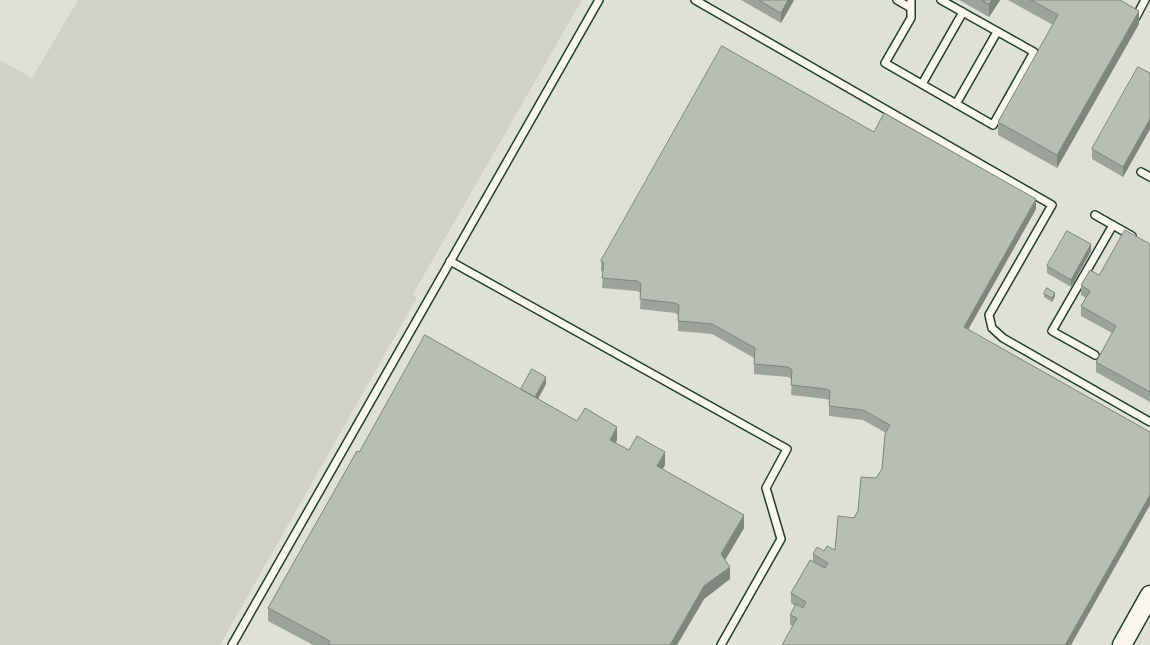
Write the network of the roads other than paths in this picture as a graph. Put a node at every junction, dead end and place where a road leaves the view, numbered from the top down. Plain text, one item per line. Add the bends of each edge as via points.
1 (599, 0) edge
2 (695, 0) edge
3 (897, 0) edge
4 (911, 0) edge
5 (942, 0) edge
6 (1145, 0) edge
7 (911, 8) junction
8 (963, 12) junction
9 (1136, 17) edge
10 (997, 32) junction
11 (922, 84) junction
12 (956, 104) junction
13 (1142, 172) dead end
14 (1150, 177) edge
15 (1095, 215) dead end
16 (1113, 225) junction
17 (1138, 239) edge
18 (450, 261) junction
19 (1094, 355) dead end
20 (1150, 422) edge
21 (1150, 595) edge
22 (235, 644) edge
23 (721, 645) edge
24 (1122, 645) edge

1 - 18 lane
2 - 20 lane via 1052,205 989,315 992,328 1004,338
3 - 7 lane
4 - 7 lane
5 - 8 lane
6 - 9 lane
7 - 11 lane via 911,18 885,63
8 - 10 lane
8 - 11 lane
10 - 12 lane
10 - 12 lane via 1034,52 997,118 993,125
11 - 12 lane
13 - 14 lane
15 - 16 lane
16 - 17 lane
16 - 19 lane via 1052,331
18 - 22 lane
18 - 23 lane via 787,449 766,488 781,539
21 - 24 street

